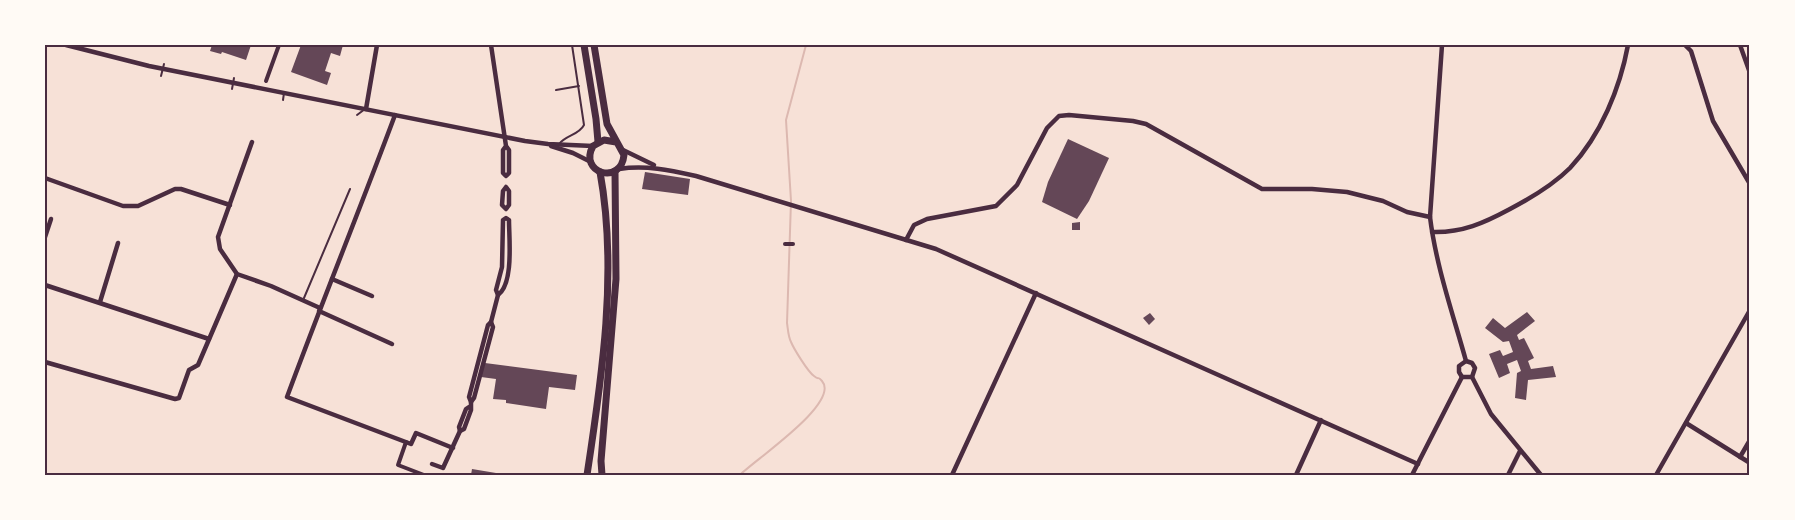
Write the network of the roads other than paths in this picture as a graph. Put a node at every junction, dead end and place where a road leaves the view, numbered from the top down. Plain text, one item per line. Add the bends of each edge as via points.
1 (66, 45) edge
2 (279, 45) edge
3 (377, 45) edge
4 (491, 45) edge
5 (572, 45) edge
6 (584, 45) edge
7 (594, 45) edge
8 (1442, 45) edge
9 (1628, 45) edge
10 (1685, 45) edge
11 (1740, 45) edge
12 (81, 47) edge
13 (164, 66) junction
14 (1750, 74) edge
15 (162, 76) dead end
16 (233, 80) junction
17 (266, 81) dead end
18 (579, 86) junction
19 (232, 89) dead end
20 (556, 90) dead end
21 (284, 93) junction
22 (283, 100) dead end
23 (366, 109) junction
24 (357, 115) dead end
25 (395, 115) junction
26 (506, 137) junction
27 (252, 142) dead end
28 (616, 142) junction
29 (548, 144) junction
30 (558, 144) junction
31 (596, 144) junction
32 (623, 150) junction
33 (591, 162) junction
34 (660, 168) junction
35 (617, 170) junction
36 (600, 172) junction
37 (45, 178) edge
38 (1750, 184) edge
39 (350, 189) dead end
40 (230, 205) junction
41 (1430, 217) junction
42 (51, 219) dead end
43 (1432, 232) junction
44 (45, 237) edge
45 (906, 240) junction
46 (118, 243) dead end
47 (785, 244) dead end
48 (793, 244) dead end
49 (237, 274) junction
50 (332, 279) junction
51 (45, 285) edge
52 (1036, 293) junction
53 (372, 296) dead end
54 (303, 301) junction
55 (100, 302) junction
56 (319, 309) junction
57 (1750, 310) edge
58 (209, 339) junction
59 (392, 344) dead end
60 (1466, 361) junction
61 (45, 362) edge
62 (1472, 376) junction
63 (1462, 377) junction
64 (1321, 420) junction
65 (1686, 423) junction
66 (1750, 440) edge
67 (406, 442) junction
68 (453, 448) junction
69 (1520, 452) junction
70 (1740, 457) junction
71 (1750, 463) edge
72 (432, 464) dead end
73 (1418, 464) junction
74 (424, 475) edge
75 (587, 475) edge
76 (602, 475) edge
77 (952, 475) edge
78 (1296, 475) edge
79 (1412, 475) edge
80 (1508, 475) edge
81 (1541, 475) edge
82 (1656, 475) edge

1 - 12 street
2 - 17 street
3 - 23 street
4 - 26 street
5 - 18 lane
6 - 31 main road via 596,119
7 - 28 main road via 607,123
8 - 41 street
9 - 43 street via 1622,75 1608,108 1587,147 1564,173 1526,201 1485,223 1463,230
10 - 38 street via 1713,121
11 - 14 street
12 - 13 street
13 - 15 lane
13 - 16 street
16 - 19 lane
16 - 21 street
18 - 20 lane
18 - 30 lane via 583,128
21 - 22 lane
21 - 23 street
23 - 24 lane
23 - 25 street
25 - 26 street
25 - 50 street
26 - 29 street
26 - 68 street via 502,205 506,218 502,220 498,295 469,397 471,411
27 - 40 street
28 - 31 main road
28 - 32 main road
29 - 30 street
29 - 33 street
30 - 31 street
31 - 33 main road via 590,153
32 - 34 street
32 - 35 main road
33 - 36 main road
34 - 35 street
34 - 45 street
35 - 36 main road
35 - 76 main road via 616,279
36 - 75 main road via 608,271
37 - 40 street via 123,206 138,206 175,189
39 - 54 lane
40 - 49 street via 218,243
41 - 43 street
41 - 45 street via 1347,192 1262,189 1146,124 1065,115 1050,123 1017,185 996,206 927,219 914,225
42 - 44 street
43 - 60 street
45 - 52 street via 956,257
46 - 55 street
47 - 48 street
49 - 54 street
49 - 58 street
50 - 53 street
50 - 56 street
51 - 55 street
52 - 64 street
52 - 77 street
54 - 56 street
55 - 58 street
56 - 59 street
56 - 67 street via 287,397
57 - 65 street
58 - 61 street via 198,365 189,370 182,395 175,399
60 - 62 street via 1475,368
60 - 63 street via 1458,369
62 - 63 street
62 - 69 street via 1491,414
63 - 73 street
64 - 73 street
64 - 78 street
65 - 70 street
65 - 82 street
66 - 70 street
67 - 68 street via 411,444 416,433
67 - 74 street via 398,465
68 - 72 street via 443,468
69 - 80 street
69 - 81 street
70 - 71 street
73 - 79 street

